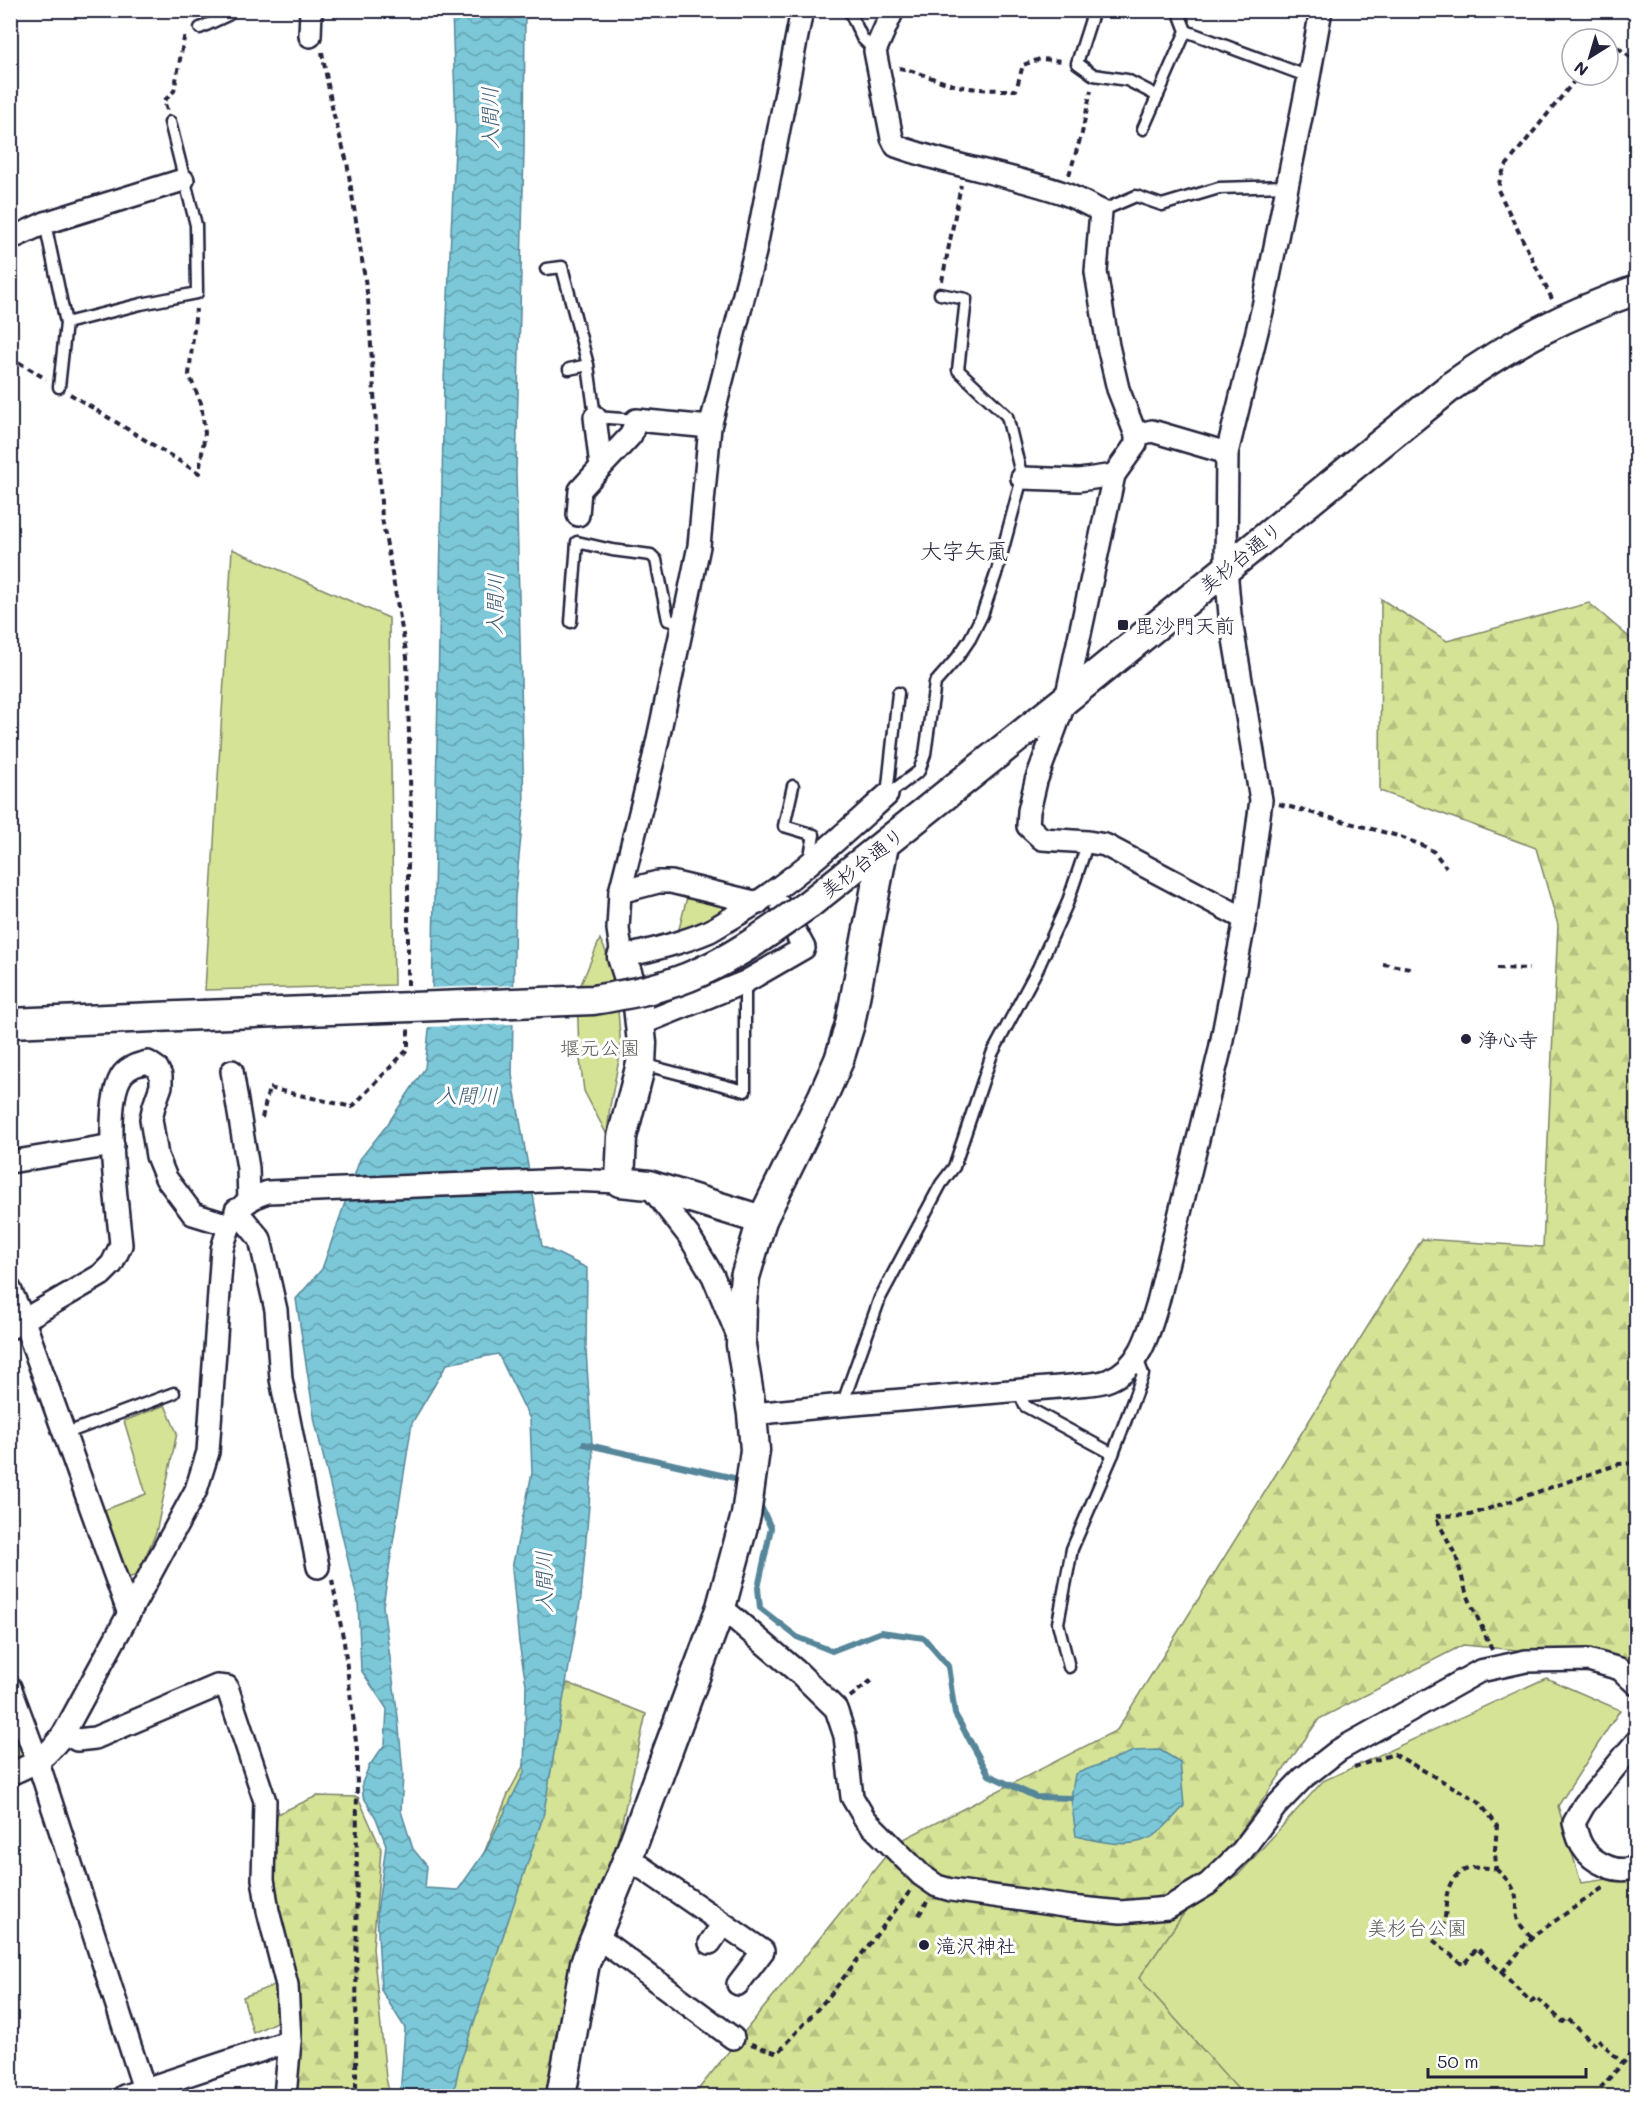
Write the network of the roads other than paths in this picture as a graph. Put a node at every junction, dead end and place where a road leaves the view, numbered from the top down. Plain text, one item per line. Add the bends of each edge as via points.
1 (227, 10) edge
2 (312, 10) edge
3 (802, 10) edge
4 (849, 10) edge
5 (893, 10) edge
6 (1094, 10) edge
7 (1321, 10) edge
8 (1177, 11) edge
9 (200, 28) road end
10 (1186, 31) junction
11 (310, 36) road end
12 (876, 58) junction
13 (1309, 77) junction
14 (1158, 96) junction
15 (170, 122) road end
16 (1143, 129) dead end
17 (183, 180) junction
18 (1286, 186) junction
19 (1101, 211) junction
20 (45, 223) junction
21 (10, 239) edge
22 (546, 269) dead end
23 (1636, 290) edge
24 (940, 294) road end
25 (66, 323) junction
26 (588, 365) junction
27 (569, 369) dead end
28 (60, 387) road end
29 (595, 417) junction
30 (636, 420) junction
31 (710, 427) junction
32 (1136, 435) junction
33 (1227, 453) junction
34 (601, 467) junction
35 (1114, 475) junction
36 (1022, 478) junction
37 (578, 515) dead end
38 (1226, 568) junction
39 (571, 622) dead end
40 (683, 623) junction
41 (898, 693) dead end
42 (1066, 699) junction
43 (793, 786) dead end
44 (887, 795) junction
45 (1089, 842) junction
46 (884, 845) junction
47 (809, 864) junction
48 (620, 892) junction
49 (766, 898) junction
50 (1245, 919) junction
51 (622, 957) junction
52 (745, 982) junction
53 (10, 1023) edge
54 (641, 1024) junction
55 (641, 1064) junction
56 (232, 1071) dead end
57 (113, 1145) junction
58 (10, 1162) edge
59 (620, 1182) junction
60 (649, 1185) junction
61 (246, 1207) junction
62 (762, 1220) junction
63 (10, 1289) edge
64 (17, 1325) edge
65 (741, 1345) junction
66 (1137, 1358) junction
67 (1018, 1390) junction
68 (174, 1393) dead end
69 (842, 1404) junction
70 (752, 1414) junction
71 (64, 1434) junction
72 (1113, 1454) junction
73 (318, 1568) road end
74 (721, 1607) junction
75 (129, 1614) junction
76 (1069, 1667) dead end
77 (1636, 1684) edge
78 (10, 1687) edge
79 (64, 1733) junction
80 (1636, 1742) edge
81 (38, 1762) junction
82 (10, 1774) edge
83 (628, 1858) junction
84 (1633, 1868) edge
85 (723, 1924) junction
86 (596, 1936) junction
87 (710, 1942) dead end
88 (738, 1984) dead end
89 (733, 2038) road end
90 (290, 2041) junction
91 (144, 2089) junction
92 (124, 2097) edge
93 (285, 2097) edge
94 (561, 2097) edge

1 - 9 lane via 228,15
2 - 11 street
3 - 31 street via 755,252
4 - 12 lane
5 - 12 street
6 - 14 lane via 1077,63 1094,75 1127,80
7 - 13 street
8 - 10 lane
10 - 13 lane
10 - 14 lane
12 - 19 street via 896,146 945,163 1064,193
13 - 18 street
14 - 16 lane
15 - 17 lane
17 - 20 street
17 - 25 lane via 196,225 197,293
18 - 19 lane via 1219,188 1162,205 1136,196
18 - 33 street via 1263,307
19 - 32 street via 1096,272 1118,389
20 - 21 street
20 - 25 lane
22 - 26 lane via 562,267
23 - 38 street, 美杉台通り via 1562,319 1486,360
24 - 36 lane via 966,299 958,370 1007,416
25 - 28 lane
26 - 27 lane
26 - 29 lane
29 - 30 lane
29 - 34 street
30 - 31 street
30 - 34 street via 631,435
31 - 40 street via 699,546
32 - 33 street via 1152,430
32 - 35 street via 1136,444
33 - 38 street
34 - 37 street via 580,490
35 - 36 street via 1079,480
35 - 42 street
36 - 44 lane via 982,615 957,658 934,683 925,754 919,771
38 - 42 street, 美杉台通り
38 - 50 street via 1230,615 1261,800
39 - 40 lane via 577,542 651,555 656,560 668,620
40 - 48 street
41 - 44 lane
42 - 45 street via 1036,781 1028,826 1042,839
42 - 46 street, 美杉台通り
43 - 47 lane via 784,826 814,836
44 - 47 street
45 - 50 street via 1105,846
45 - 69 lane via 1038,968 992,1054 954,1167 880,1298
46 - 53 street, 美杉台通り, bridge via 747,947 700,973 649,990 604,998
46 - 62 street via 845,1042
47 - 49 street
48 - 49 street via 670,882
48 - 51 street via 618,930
49 - 51 street via 712,930 677,944
49 - 52 street via 804,948
50 - 66 street via 1215,1073 1158,1302
51 - 54 street
52 - 54 street
52 - 55 lane via 745,1091
54 - 55 street
55 - 59 street via 622,1137
56 - 61 street via 248,1168
57 - 58 street
57 - 61 street via 115,1092 124,1073 134,1065 148,1062 161,1076 151,1119 165,1178 193,1214
57 - 64 street via 121,1245 112,1264 101,1275
59 - 60 street
59 - 61 street via 568,1180
60 - 62 street
60 - 65 street via 689,1236 713,1276
61 - 73 street via 260,1239 276,1310 281,1379
61 - 75 street via 222,1249 208,1452 196,1490
62 - 65 street via 745,1277
63 - 64 street
64 - 71 street
65 - 70 street
66 - 67 street via 1108,1381
66 - 72 lane via 1143,1374
67 - 69 street
67 - 72 lane via 1025,1406
68 - 71 lane
69 - 70 street
70 - 74 street via 752,1476
71 - 75 street
72 - 76 lane via 1077,1534 1067,1570 1058,1623
74 - 77 street via 836,1709 845,1736 852,1797 865,1819 921,1875 951,1890 1120,1912 1168,1908 1208,1884 1242,1851 1303,1778 1339,1750 1480,1671 1526,1661 1588,1660 1620,1669
74 - 83 street
75 - 79 street
78 - 81 street
79 - 81 street
79 - 90 street via 77,1740 95,1738 217,1686 227,1688 265,1801 263,1879 287,1985
80 - 84 street via 1574,1823 1582,1847 1592,1859 1614,1868
81 - 82 street
81 - 91 street
83 - 85 street
83 - 86 street
85 - 87 street
85 - 88 street via 763,1951
86 - 89 street
86 - 94 street via 585,1963
90 - 91 street
90 - 93 street
91 - 92 street

